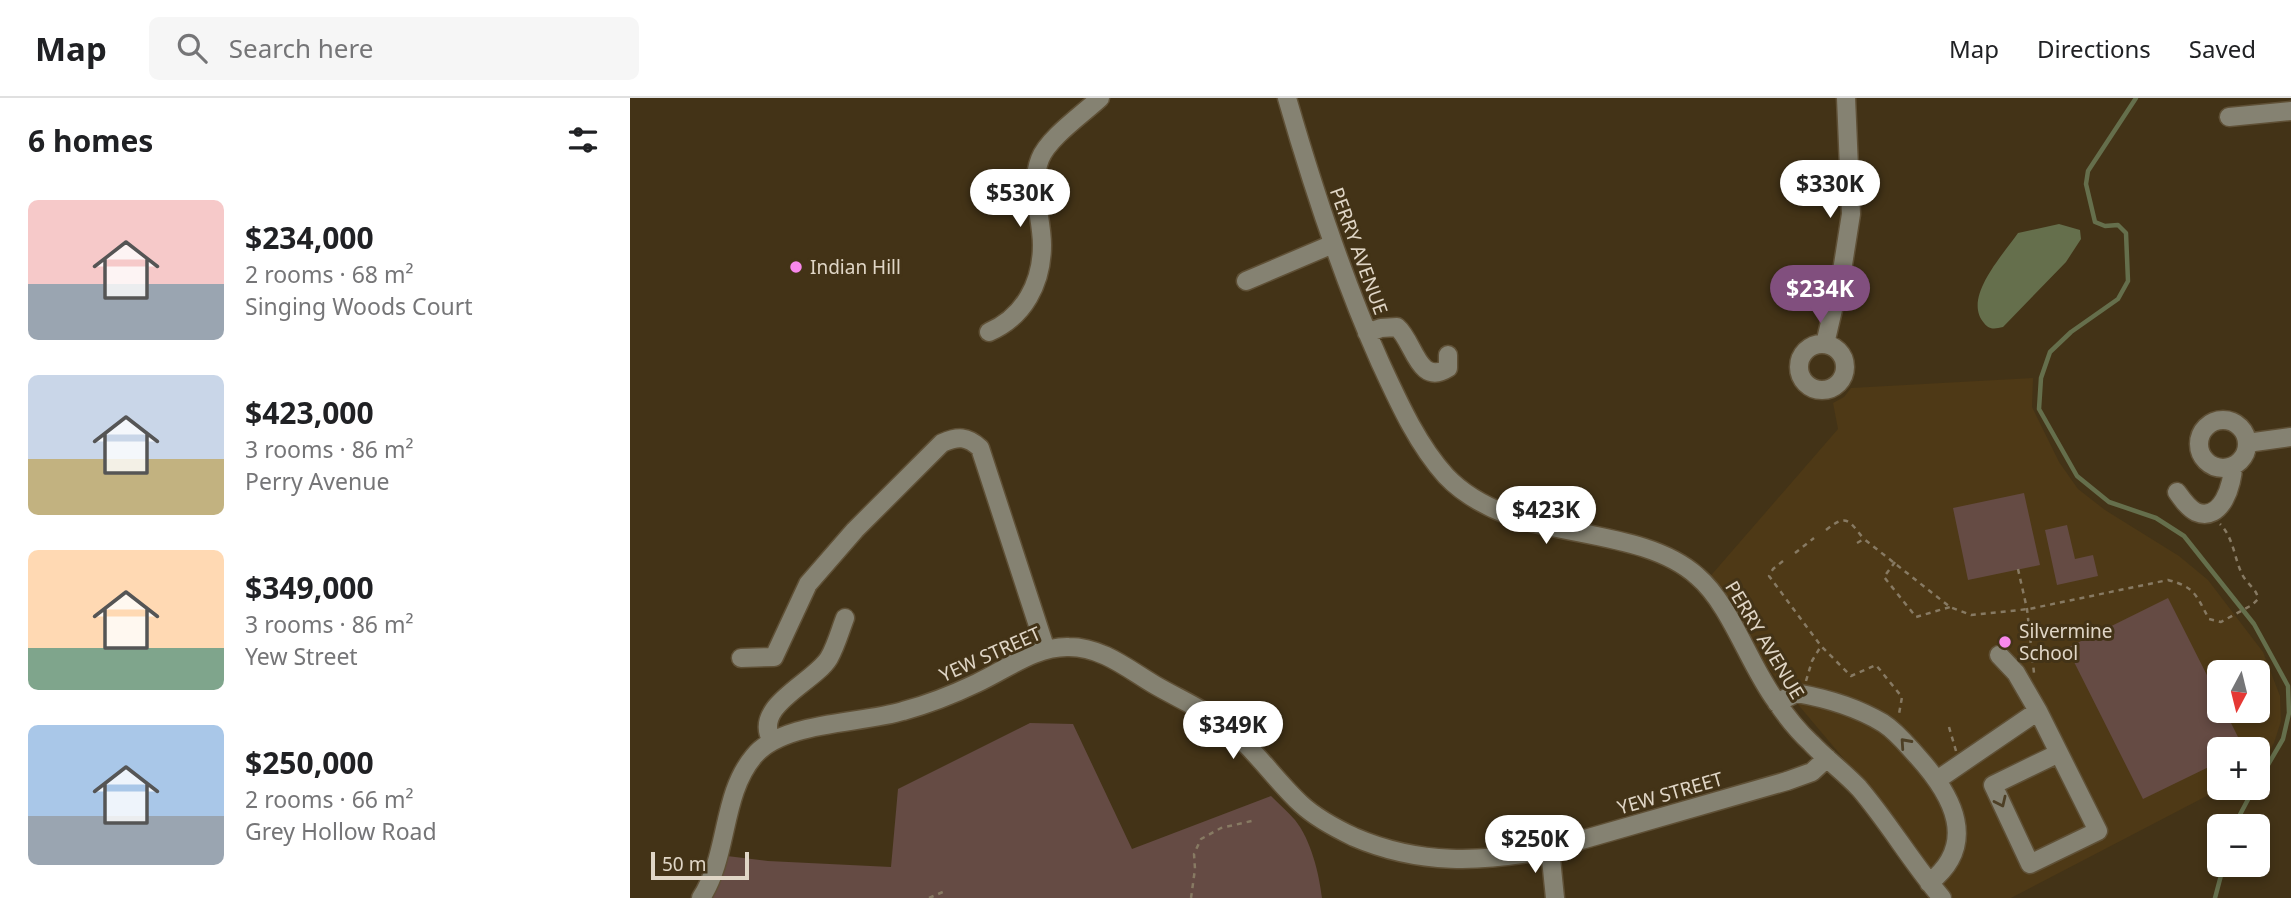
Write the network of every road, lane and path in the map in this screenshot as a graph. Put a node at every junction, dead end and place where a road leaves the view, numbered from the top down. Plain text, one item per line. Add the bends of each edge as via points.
1 (1100, 98) edge
2 (1287, 98) edge
3 (1846, 98) edge
4 (2291, 111) edge
5 (2229, 117) dead end
6 (1333, 244) junction
7 (1246, 281) dead end
8 (989, 332) dead end
9 (1367, 333) junction
10 (1825, 344) dead end
11 (1448, 355) dead end
12 (2291, 437) edge
13 (2248, 443) junction
14 (2233, 466) junction
15 (2177, 492) dead end
16 (2208, 512) junction
17 (1826, 530) dead end
18 (1814, 538) dead end
19 (1864, 539) junction
20 (1857, 543) dead end
21 (1795, 552) dead end
22 (1783, 561) dead end
23 (1895, 562) junction
24 (2018, 569) dead end
25 (1950, 607) junction
26 (2027, 609) junction
27 (845, 618) dead end
28 (1821, 646) junction
29 (1046, 650) junction
30 (1999, 655) dead end
31 (741, 658) dead end
32 (2034, 673) dead end
33 (1806, 682) dead end
34 (1777, 703) junction
35 (2038, 711) junction
36 (1949, 727) dead end
37 (1895, 732) junction
38 (772, 741) junction
39 (2059, 753) junction
40 (1826, 758) junction
41 (1960, 764) junction
42 (1937, 780) junction
43 (1256, 820) dead end
44 (1550, 849) junction
45 (1929, 883) junction
46 (944, 891) dead end
47 (701, 898) edge
48 (929, 898) edge
49 (1191, 898) edge
50 (1556, 898) edge
51 (1942, 898) edge

1 - 8 street via 1040,158 1035,178 1042,245 1032,292 1005,325
2 - 6 street, PERRY AVENUE
3 - 10 street via 1851,214
4 - 5 street
6 - 7 street
6 - 9 street, PERRY AVENUE
9 - 11 street via 1397,327 1429,372 1437,374 1448,368
9 - 34 street, PERRY AVENUE via 1419,439 1457,486 1480,503 1517,518 1652,550 1685,566 1718,600
12 - 13 street
13 - 14 street via 2244,457
13 - 14 street via 2242,428 2228,420 2212,423 2201,435 2200,451 2209,464
14 - 16 street via 2228,495
15 - 16 street via 2196,512
16 - 26 path via 2228,532 2241,573 2257,594 2258,600 2226,620 2209,619 2187,585 2168,580
17 - 19 path via 1845,519
18 - 21 path
19 - 20 path
19 - 23 path
22 - 28 path via 1769,576
23 - 25 path
23 - 25 path via 1884,577 1916,617
24 - 26 path
25 - 26 path via 1971,615
26 - 32 path
27 - 38 street via 828,660 771,715 766,726
28 - 33 path
28 - 37 path via 1851,676 1876,665 1902,697
29 - 31 street via 980,448 970,438 955,437 942,443 808,584 774,657
29 - 38 street, YEW STREET via 912,709 798,731
29 - 44 street, YEW STREET via 1071,647 1097,652 1213,717 1310,812 1376,846 1412,856 1455,860
30 - 35 street via 2016,673
34 - 37 street via 1791,694 1805,695 1864,713
34 - 40 street, PERRY AVENUE
35 - 39 street
35 - 41 street
36 - 41 path
42 -> 37 street
38 - 47 street, YEW STREET via 755,755 741,779 716,869
39 -> 39 street via 1993,785 2030,864 2098,831
40 - 44 street, YEW STREET via 1812,772 1787,781
40 - 45 street, PERRY AVENUE via 1861,792
41 - 42 street
42 - 45 street via 1953,810 1958,837 1951,861
43 - 49 path via 1221,828 1201,839 1194,854
44 - 50 street
45 - 51 street, PERRY AVENUE
46 - 48 path

